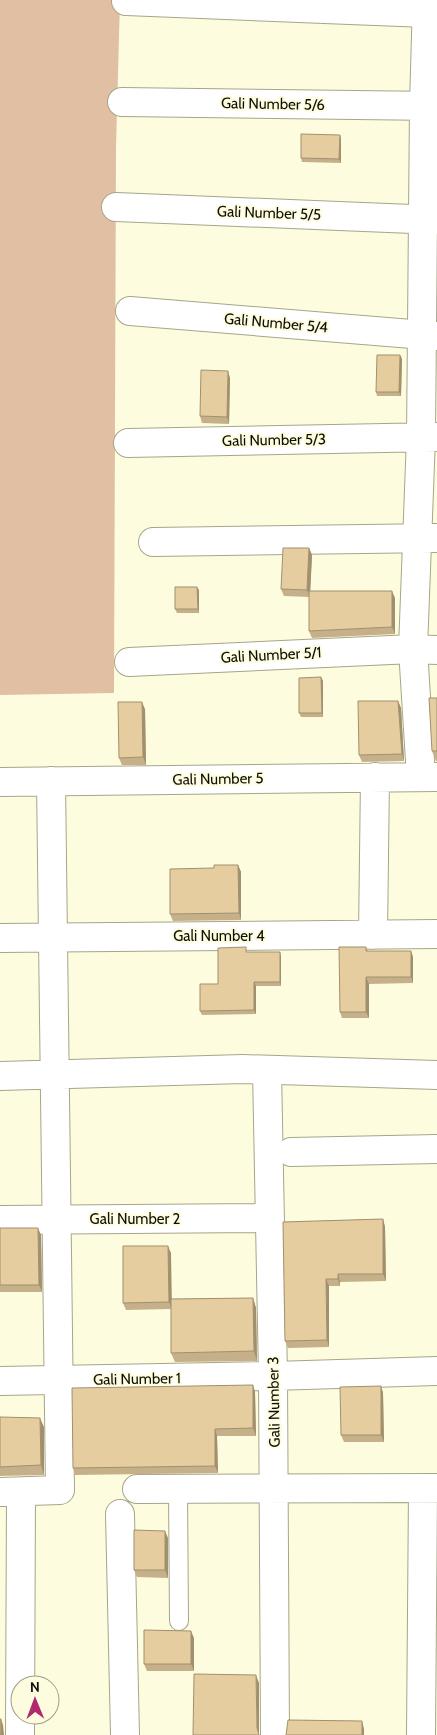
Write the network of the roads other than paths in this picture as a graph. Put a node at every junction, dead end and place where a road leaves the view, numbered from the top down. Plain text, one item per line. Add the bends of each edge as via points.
1 (126, 1) edge
2 (427, 6) edge
3 (122, 102) dead end
4 (430, 106) edge
5 (116, 207) dead end
6 (430, 220) edge
7 (130, 311) dead end
8 (429, 335) edge
9 (429, 437) edge
10 (128, 443) dead end
11 (427, 538) edge
12 (153, 542) dead end
13 (425, 649) edge
14 (129, 662) dead end
15 (375, 777) junction
16 (429, 777) edge
17 (51, 781) junction
18 (0, 782) edge
19 (437, 934) edge
20 (374, 935) junction
21 (52, 937) junction
22 (0, 938) edge
23 (255, 1069) junction
24 (54, 1074) junction
25 (437, 1075) edge
26 (0, 1076) edge
27 (437, 1149) edge
28 (291, 1152) dead end
29 (270, 1218) junction
30 (0, 1220) edge
31 (57, 1220) junction
32 (437, 1370) edge
33 (274, 1376) junction
34 (59, 1380) junction
35 (0, 1381) edge
36 (275, 1488) junction
37 (137, 1489) dead end
38 (178, 1489) junction
39 (430, 1489) edge
40 (10, 1493) edge
41 (120, 1514) dead end
42 (179, 1621) dead end
43 (20, 1735) edge
44 (125, 1735) edge
45 (275, 1735) edge
46 (421, 1735) edge

1 - 2 street
2 - 4 street
3 - 4 street, Gali Number 5/6
4 - 6 street
5 - 6 street, Gali Number 5/5
6 - 8 street
7 - 8 street, Gali Number 5/4
8 - 9 street
9 - 10 street, Gali Number 5/3
9 - 11 street
11 - 12 street
11 - 13 street
13 - 14 street, Gali Number 5/1
13 - 16 street
15 - 16 street, Gali Number 5
15 - 17 street, Gali Number 5
15 - 20 street
17 - 18 street, Gali Number 5
17 - 21 street
19 - 20 street, Gali Number 4
20 - 21 street, Gali Number 4
21 - 22 street, Gali Number 4
21 - 24 street
23 - 24 street
23 - 25 street
23 - 29 street, Gali Number 3
24 - 26 street
24 - 31 street
27 - 28 street
29 - 31 street, Gali Number 2
29 - 33 street, Gali Number 3
30 - 31 street, Gali Number 2
31 - 34 street
32 - 33 street, Gali Number 1
33 - 34 street, Gali Number 1
33 - 36 street, Gali Number 3
34 - 35 street, Gali Number 1
34 - 40 street via 60,1490
36 - 38 street
36 - 39 street
36 - 45 street, Gali Number 3
37 - 38 street
38 - 42 lane
39 - 46 street
40 - 43 street
41 - 44 street

